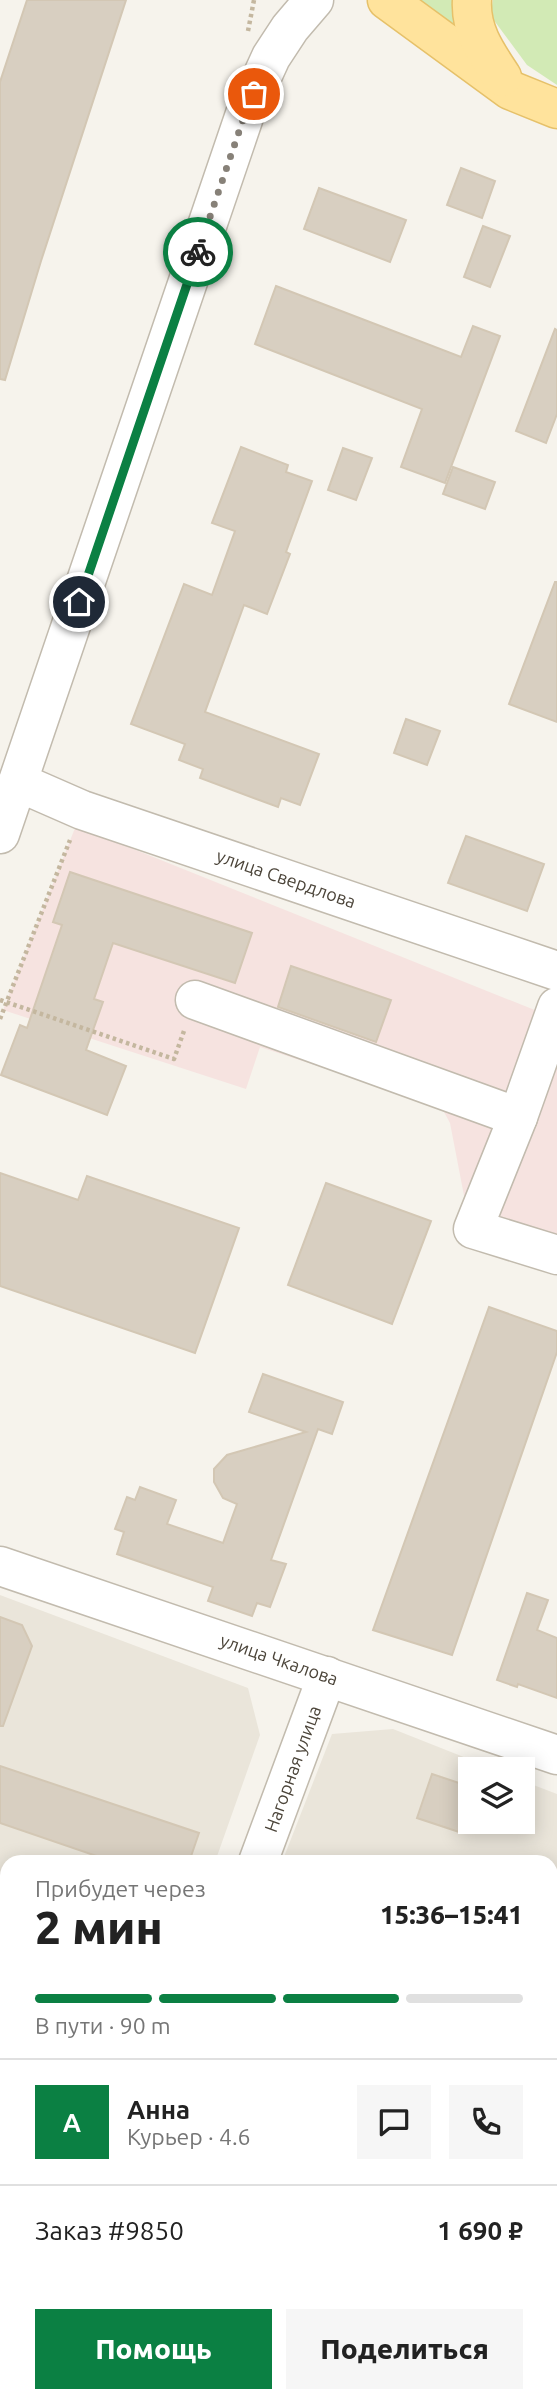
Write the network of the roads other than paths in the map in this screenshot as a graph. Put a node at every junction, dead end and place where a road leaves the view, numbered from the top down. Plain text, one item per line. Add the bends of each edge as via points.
1 (314, 0) edge
2 (387, 0) edge
3 (472, 0) edge
4 (510, 90) junction
5 (557, 109) edge
6 (18, 782) junction
7 (0, 834) edge
8 (557, 971) edge
9 (195, 1000) road end
10 (557, 1007) edge
11 (518, 1117) junction
12 (557, 1255) edge
13 (0, 1566) edge
14 (327, 1676) junction
15 (557, 1755) edge
16 (261, 1855) edge

1 - 6 street via 271,57 245,114
2 - 4 main road
3 - 4 main road via 471,15 481,46
4 - 5 main road
6 - 7 street
6 - 8 street, улица Свердлова via 82,810
9 - 11 street
10 - 11 street
11 - 12 street via 473,1229
13 - 14 street, улица Чкалова
14 - 15 street, улица Чкалова
14 - 16 street, Нагорная улица

